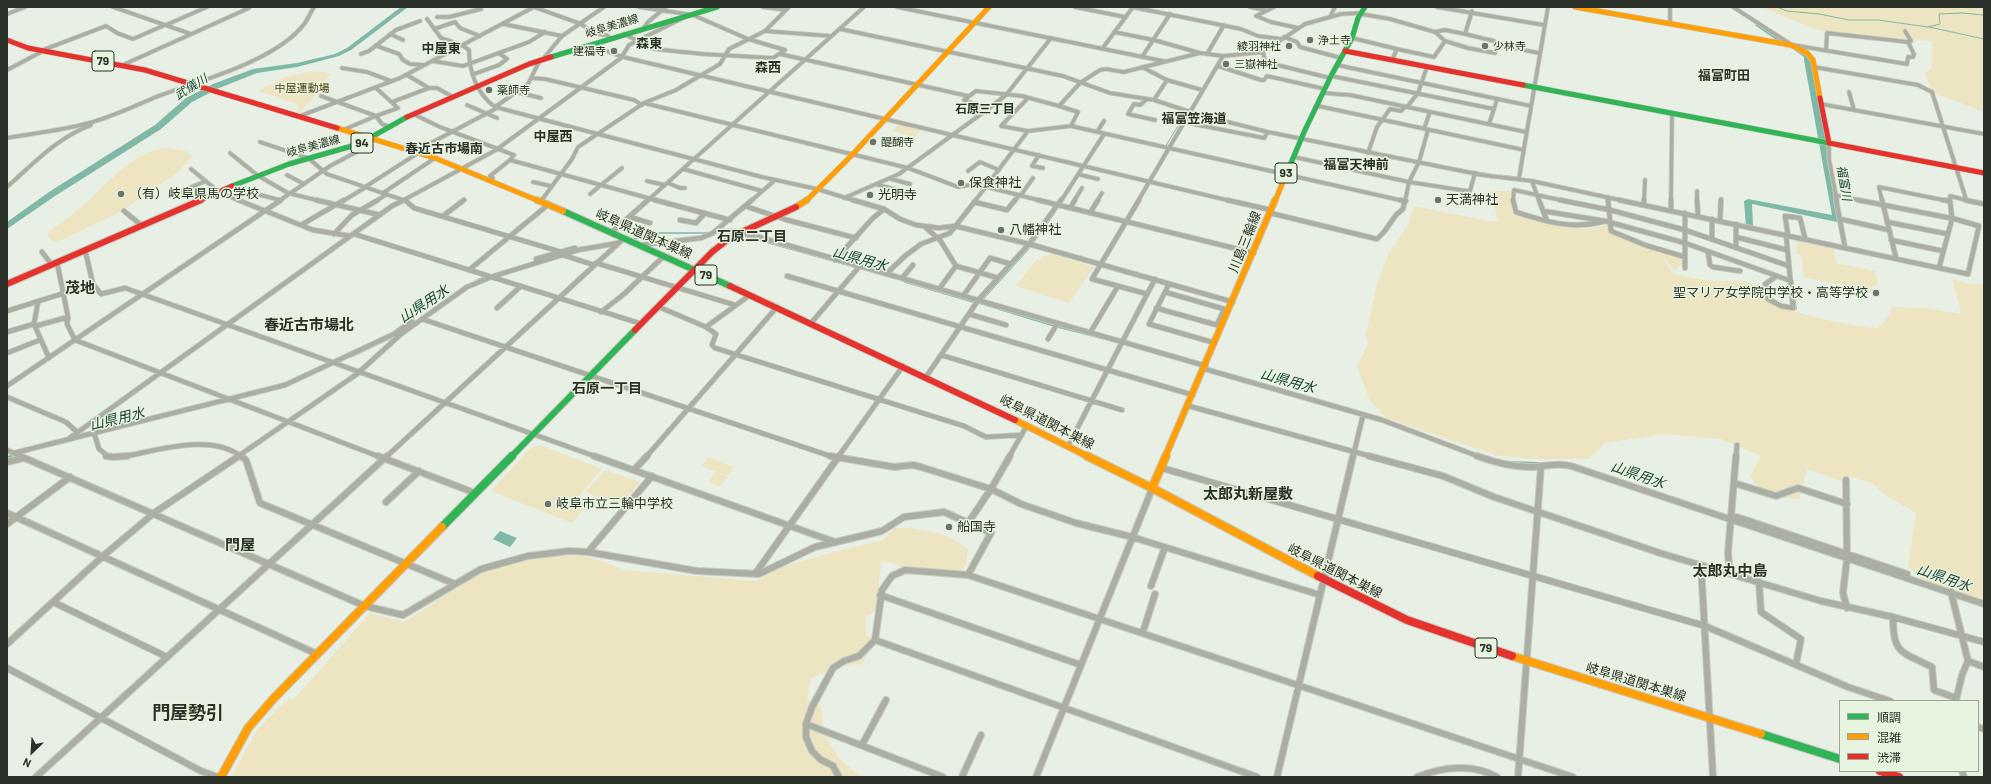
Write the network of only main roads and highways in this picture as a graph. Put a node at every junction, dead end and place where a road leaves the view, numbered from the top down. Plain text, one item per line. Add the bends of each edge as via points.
1 (717, 7) edge
2 (989, 7) edge
3 (1576, 7) edge
4 (1362, 11) edge
5 (7, 40) edge
6 (1345, 51) junction
7 (371, 138) junction
8 (1824, 142) junction
9 (1984, 173) edge
10 (694, 269) junction
11 (7, 284) edge
12 (1152, 488) junction
13 (1839, 758) edge
14 (1883, 772) edge
15 (219, 777) edge
16 (1899, 777) edge

1 - 7 main road, 岐阜美濃線 / 94 via 520,67 413,114
2 - 10 main road via 852,155 801,205 740,232 717,247
3 - 8 main road via 1792,45 1810,56 1814,67
4 - 6 main road, 川島三輪線 / 93
5 - 7 main road, 岐阜県道関本巣線 / 79 via 20,46 125,64
6 - 8 main road
6 - 12 main road, 川島三輪線 / 93 via 1286,175
7 - 10 main road, 岐阜県道関本巣線 / 79 via 435,158 492,180 612,232 623,241 641,245
7 - 11 main road, 岐阜美濃線 / 94 via 359,144 257,175
8 - 9 main road
10 - 12 main road, 岐阜県道関本巣線 / 79 via 1027,425
10 - 15 main road via 274,698 248,728
12 - 13 main road, 岐阜県道関本巣線 / 79 via 1407,620 1527,661
14 - 16 main road

